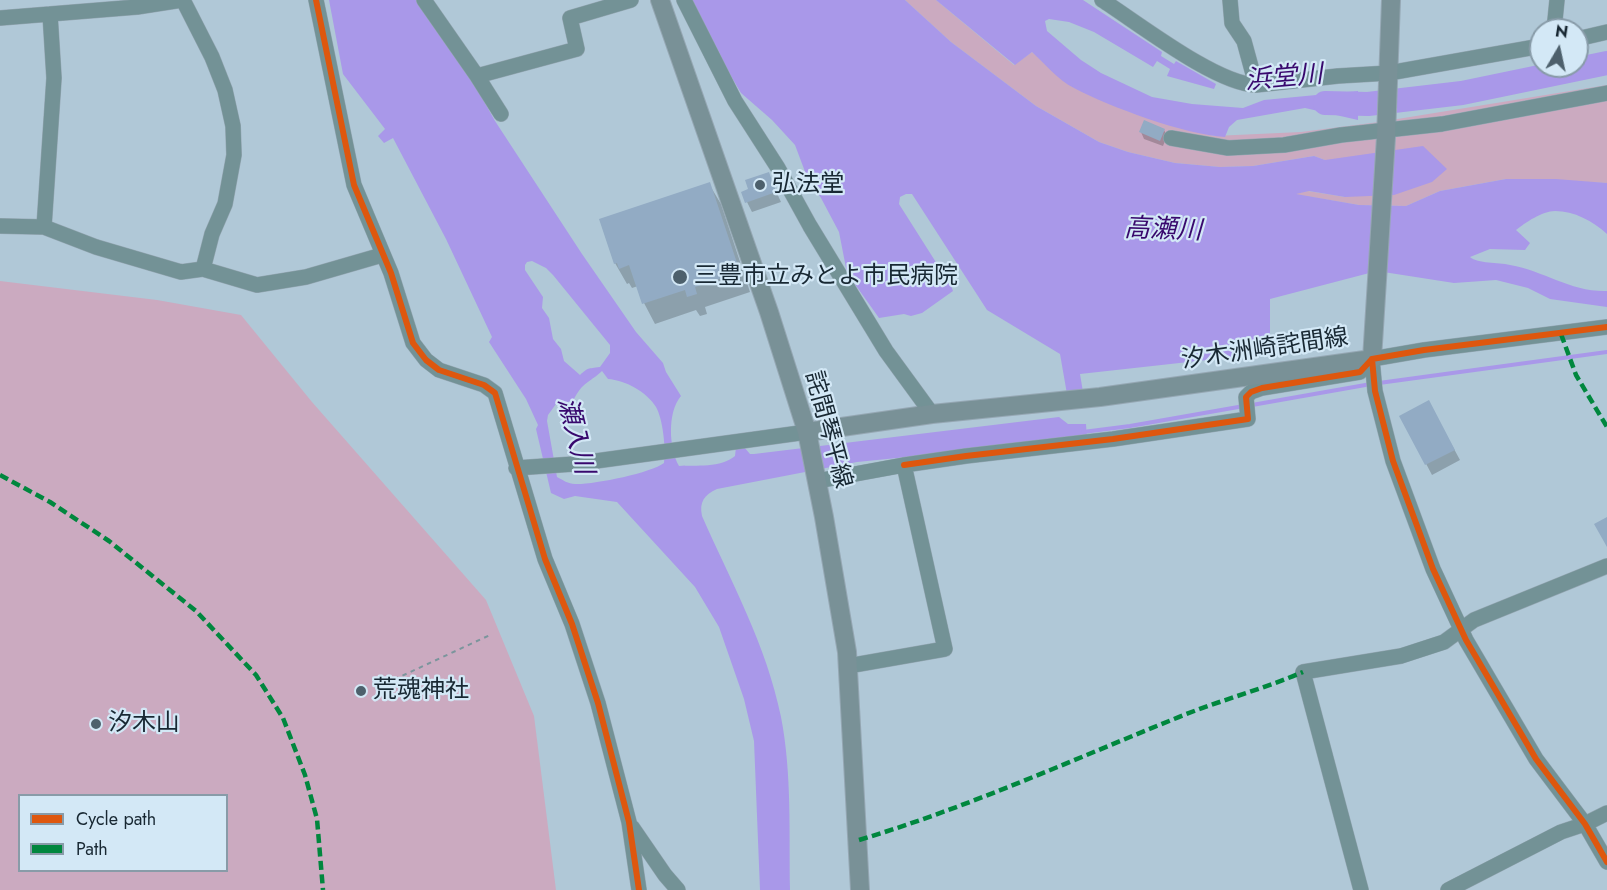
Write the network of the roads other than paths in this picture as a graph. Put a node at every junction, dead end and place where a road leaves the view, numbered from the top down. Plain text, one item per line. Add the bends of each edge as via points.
1 (182, 0) edge
2 (316, 0) edge
3 (424, 0) edge
4 (631, 0) edge
5 (660, 0) edge
6 (684, 0) edge
7 (1102, 0) edge
8 (1230, 0) edge
9 (1390, 0) edge
10 (1557, 0) edge
11 (50, 14) junction
12 (0, 18) edge
13 (1555, 18) edge
14 (1607, 32) edge
15 (1589, 36) edge
16 (1529, 48) edge
17 (1389, 73) junction
18 (477, 76) junction
19 (1256, 85) junction
20 (1607, 93) edge
21 (501, 114) dead end
22 (1386, 129) junction
23 (1171, 138) dead end
24 (0, 226) edge
25 (44, 227) junction
26 (382, 255) junction
27 (203, 270) junction
28 (1607, 327) edge
29 (1372, 363) junction
30 (932, 414) junction
31 (808, 436) junction
32 (904, 465) junction
33 (516, 468) junction
34 (816, 477) junction
35 (1607, 566) edge
36 (1464, 635) junction
37 (848, 666) junction
38 (1607, 813) edge
39 (629, 822) junction
40 (1585, 824) junction
41 (1607, 862) edge
42 (639, 890) edge
43 (678, 890) edge
44 (860, 890) edge
45 (1361, 890) edge
46 (1448, 890) edge

1 - 11 street
1 - 27 street via 212,57 233,126 234,155 225,204
2 - 26 street via 354,184
3 - 18 street
4 - 18 street via 570,18 577,49
5 - 31 main road, 詫間琴平線
6 - 30 street via 735,101 886,351
7 - 19 street via 1210,70 1246,85
8 - 19 street via 1233,23 1244,41
9 - 17 main road, 汐木洲崎詫間線
10 - 13 street
11 - 12 street
11 - 25 street via 54,78
14 - 15 street
16 - 17 street
17 - 19 street
17 - 22 main road, 汐木洲崎詫間線
18 - 21 street
20 - 22 street via 1442,124
22 - 23 street via 1260,147 1228,148
22 - 29 main road, 汐木洲崎詫間線
24 - 25 street
25 - 27 street via 181,272
26 - 27 street via 306,277 257,285
26 - 33 street via 413,343 426,360 439,370 495,393
28 - 29 street via 1424,350
29 - 30 main road, 汐木洲崎詫間線
29 - 32 street via 1360,372 1251,392 1245,397 1248,419
29 - 36 street via 1393,461 1433,569
30 - 31 main road, 汐木洲崎詫間線
31 - 33 street
31 - 34 main road, 詫間琴平線
32 - 34 street
32 - 37 street via 945,649
33 - 39 street via 598,703
34 - 37 main road, 詫間琴平線
35 - 36 street via 1474,620
36 - 40 street via 1536,759
36 - 45 street via 1401,656 1303,672
37 - 44 main road, 詫間琴平線
38 - 40 street
39 - 42 street
39 - 43 street
40 - 41 street
40 - 46 street via 1561,832

